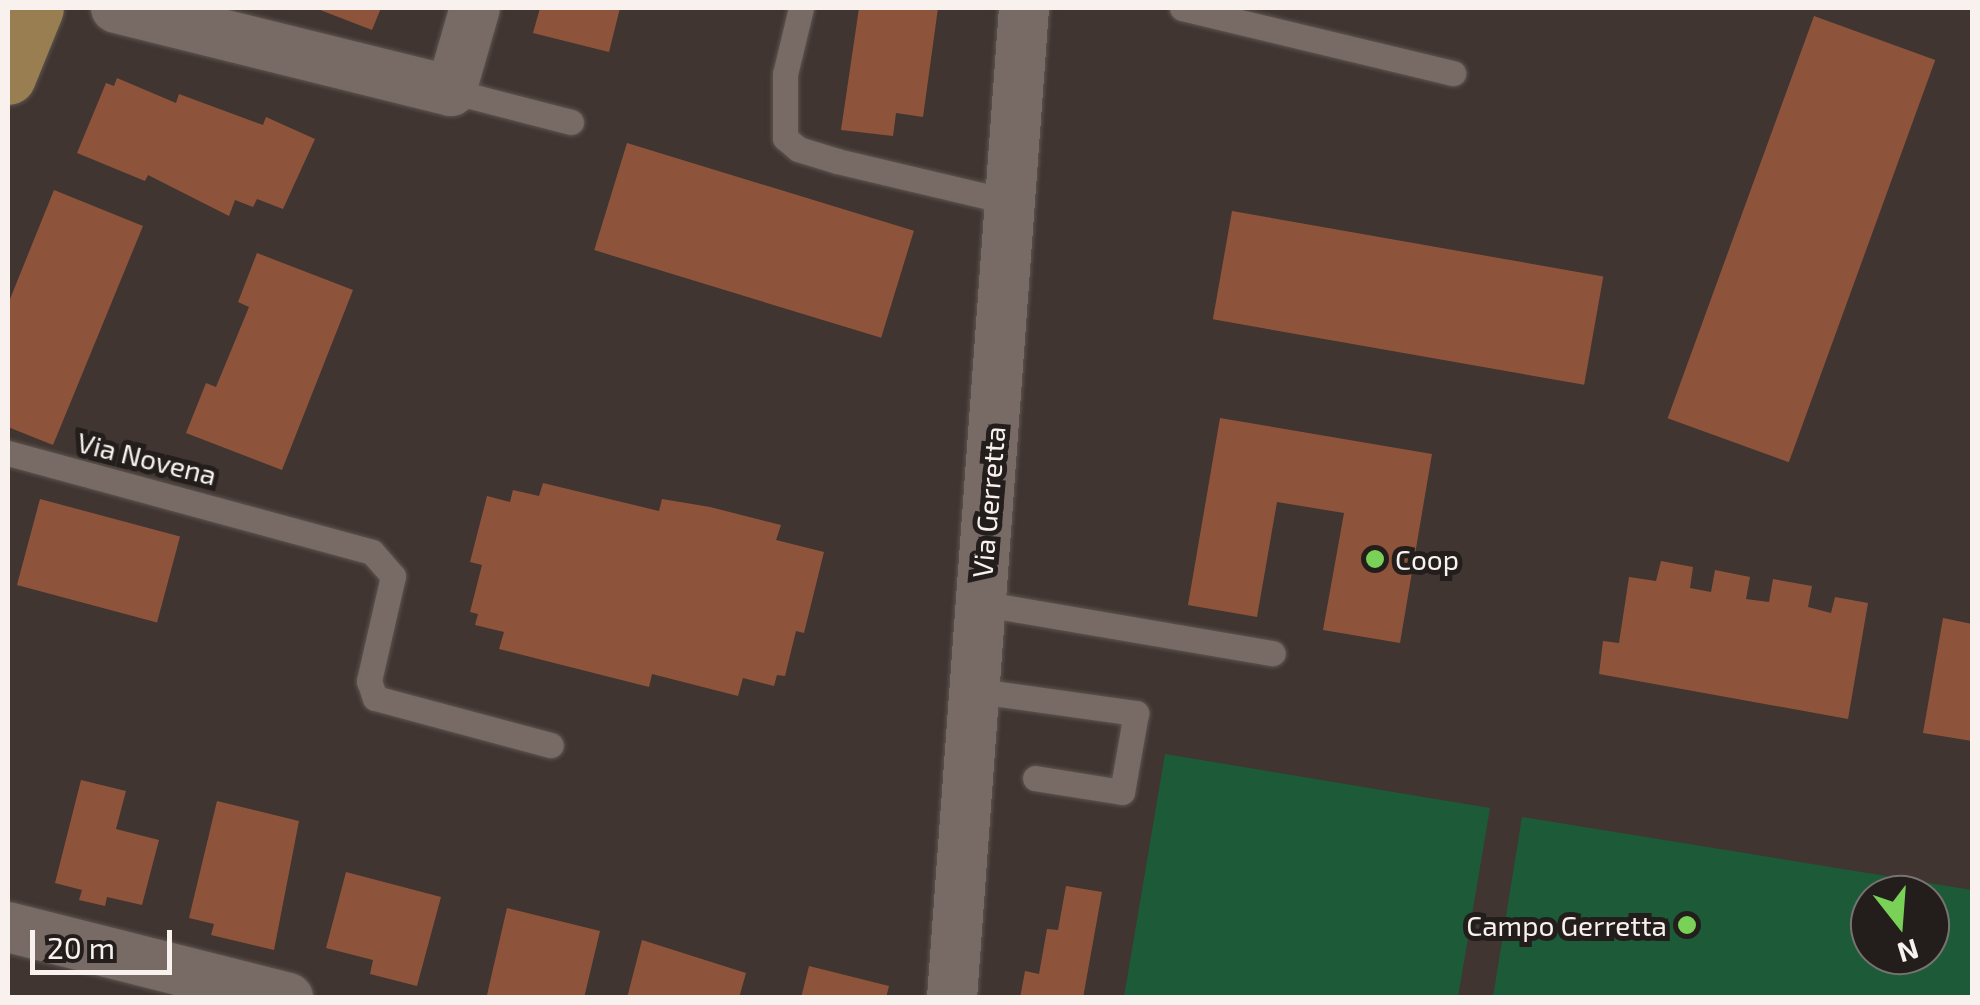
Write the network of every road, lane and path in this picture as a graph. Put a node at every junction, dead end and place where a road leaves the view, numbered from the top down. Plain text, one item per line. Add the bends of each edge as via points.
1 (36, 8) edge
2 (116, 8) edge
3 (475, 8) edge
4 (801, 8) edge
5 (1024, 8) edge
6 (1182, 8) edge
7 (1453, 73) dead end
8 (8, 77) edge
9 (452, 91) junction
10 (571, 122) dead end
11 (1010, 202) junction
12 (8, 453) edge
13 (979, 603) junction
14 (1273, 653) dead end
15 (972, 690) junction
16 (551, 746) dead end
17 (1035, 778) dead end
18 (8, 927) edge
19 (288, 998) edge
20 (952, 998) edge

1 - 8 main road
2 - 9 street
3 - 9 street
4 - 11 lane via 782,107 786,138 798,150
5 - 11 street, Via Gerretta
6 - 7 lane
9 - 10 lane
11 - 13 street, Via Gerretta
12 - 16 lane, Via Novena via 372,552 387,564 393,588 369,682 375,698
13 - 14 lane
13 - 15 street, Via Gerretta
15 - 17 lane via 1136,713 1122,792
15 - 20 street, Via Gerretta
18 - 19 street

